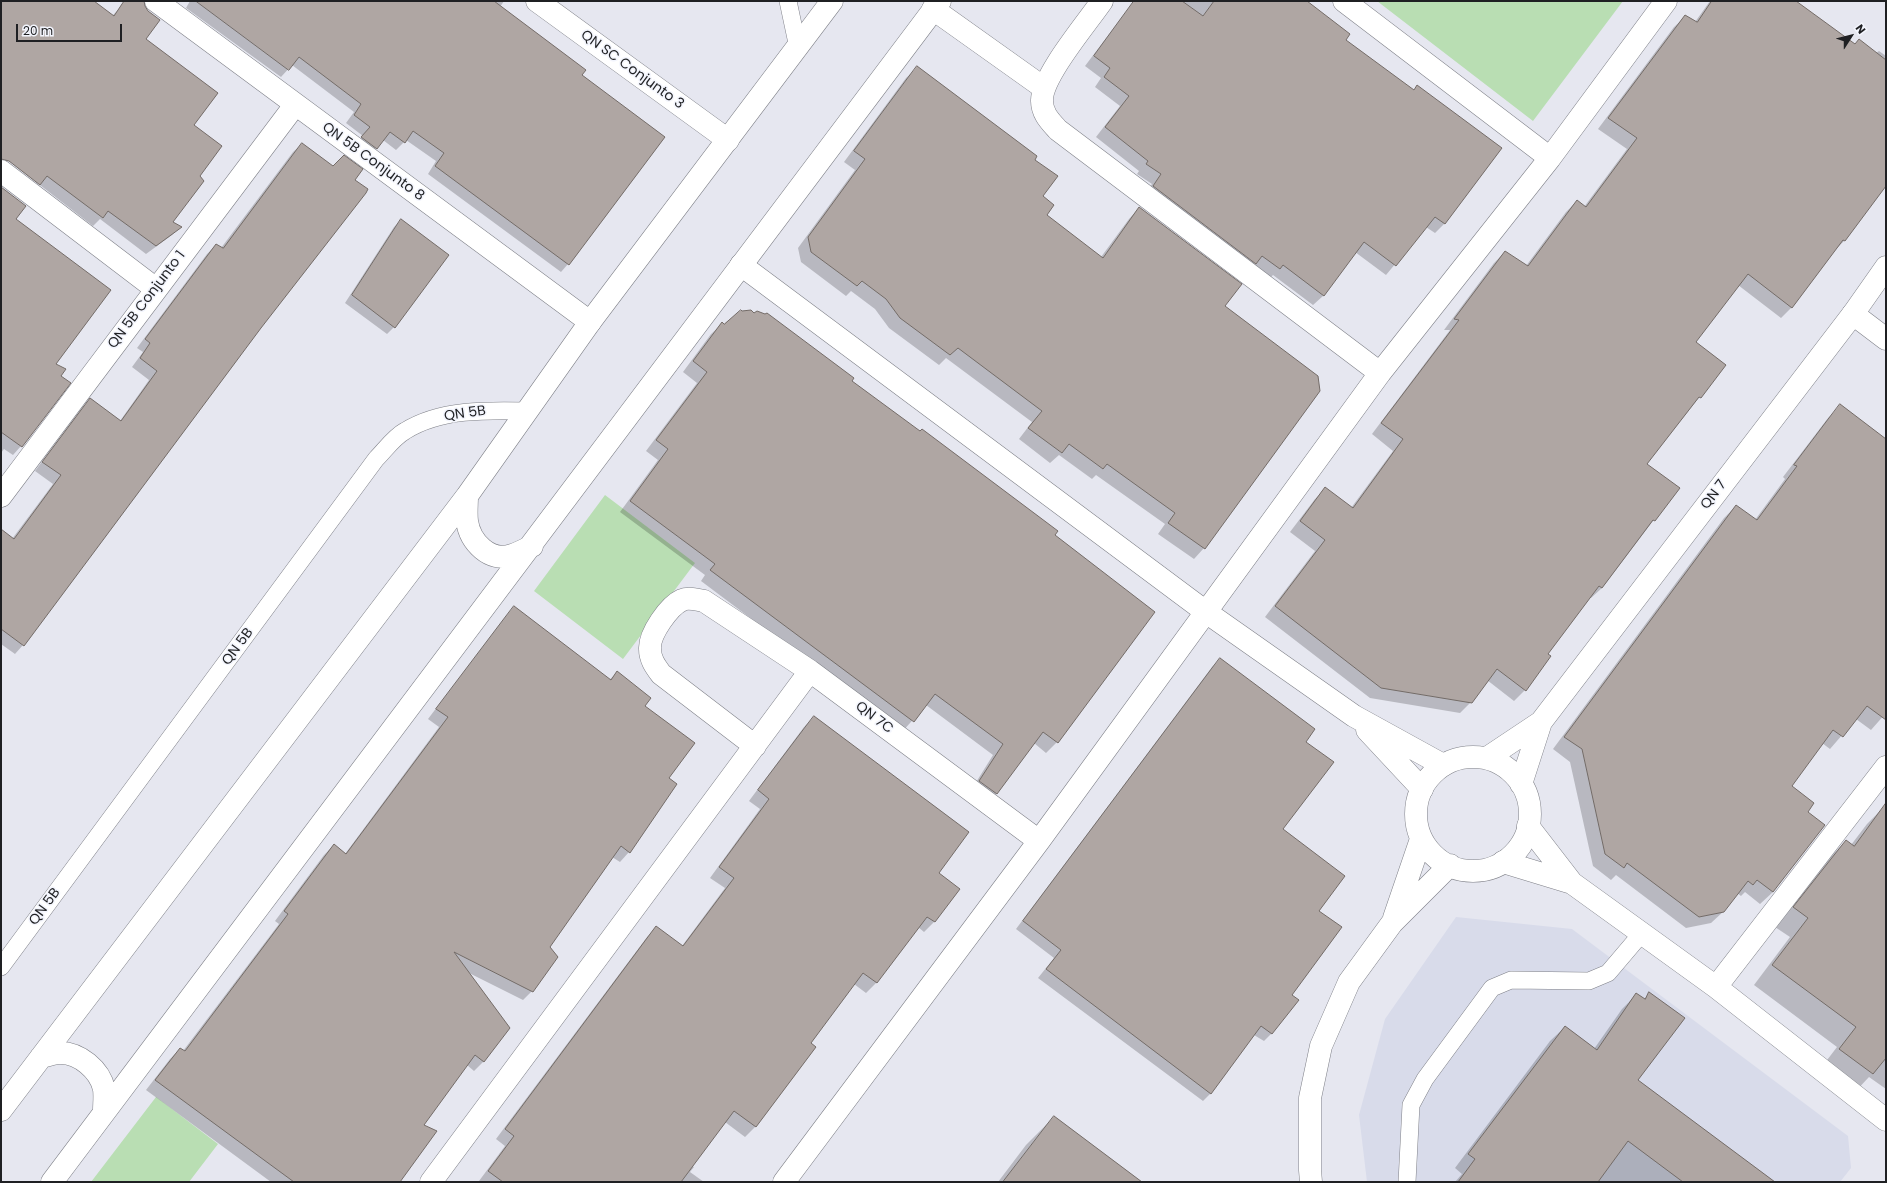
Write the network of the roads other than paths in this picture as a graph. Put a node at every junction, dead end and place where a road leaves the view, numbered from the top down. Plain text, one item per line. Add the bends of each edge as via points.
1 (156, 1) edge
2 (537, 1) edge
3 (788, 1) edge
4 (832, 1) edge
5 (1102, 1) edge
6 (1344, 1) edge
7 (1666, 1) edge
8 (937, 5) edge
9 (798, 48) junction
10 (1044, 88) junction
11 (295, 105) junction
12 (728, 140) junction
13 (1550, 158) junction
14 (1, 171) edge
15 (741, 265) junction
16 (1886, 267) edge
17 (156, 289) junction
18 (1853, 314) junction
19 (590, 322) junction
20 (1886, 339) edge
21 (1380, 373) junction
22 (527, 411) junction
23 (1, 496) edge
24 (467, 496) junction
25 (532, 546) junction
26 (1206, 612) junction
27 (810, 671) junction
28 (1354, 716) junction
29 (1541, 722) junction
30 (755, 746) junction
31 (1487, 758) junction
32 (1443, 765) junction
33 (1886, 767) edge
34 (1521, 784) junction
35 (1422, 789) junction
36 (1528, 826) junction
37 (1422, 839) junction
38 (1039, 841) junction
39 (1504, 862) junction
40 (1450, 865) junction
41 (1572, 884) junction
42 (1392, 923) junction
43 (1642, 933) junction
44 (1, 967) edge
45 (1716, 988) junction
46 (41, 1057) junction
47 (1, 1110) edge
48 (104, 1111) junction
49 (1886, 1120) edge
50 (52, 1182) edge
51 (431, 1182) edge
52 (784, 1182) edge
53 (1311, 1182) edge
54 (1407, 1182) edge

1 - 11 street, QN 5B Conjunto 8
2 - 12 street, QN SC Conjunto 3
3 - 9 lane
4 - 9 street
5 - 10 street via 1051,73
6 - 13 street
7 - 13 street
8 - 10 street
8 - 15 street
9 - 12 street
10 - 21 street via 1042,102 1046,116 1058,130
11 - 17 street, QN 5B Conjunto 1
11 - 19 street, QN 5B Conjunto 8
12 - 19 street
13 - 21 street
14 - 17 street
15 - 25 street
15 - 26 street
16 - 18 street, QN 7
17 - 23 street, QN 5B Conjunto 1
18 - 20 street
18 - 29 street, QN 7
19 - 22 street
21 - 26 street
22 - 24 street
22 - 44 lane, QN 5B via 474,410 434,419 404,431 376,459
24 - 25 street via 467,521 473,539 483,550 496,557 512,556
24 - 46 street
25 - 48 street
26 - 28 street
26 - 38 street
27 - 30 street
27 - 30 street, QN 7C via 704,601 683,599 670,608 654,632 649,648 653,663 661,674
27 - 38 street, QN 7C
28 - 32 street
28 - 35 street
29 - 31 street, QN 7
29 - 34 street, QN 7
30 - 51 street
31 - 32 street via 1464,758
31 - 34 street via 1512,772
32 - 35 street
33 - 45 street
34 - 36 street via 1529,804
35 - 37 street via 1417,801 1416,814
36 - 39 street via 1519,847
36 - 41 street
37 - 40 street via 1433,855
37 - 42 street
38 - 52 street
39 - 40 street via 1477,871 1463,870
39 - 41 street
40 - 42 street
41 - 43 street
42 - 53 street via 1349,982 1322,1046 1310,1098
43 - 45 street
43 - 54 lane via 1608,972 1588,981 1511,980 1492,988 1425,1079 1411,1105
45 - 49 street
46 - 47 street
46 - 48 street via 59,1053 71,1054 86,1062 100,1076 104,1090
48 - 50 street

